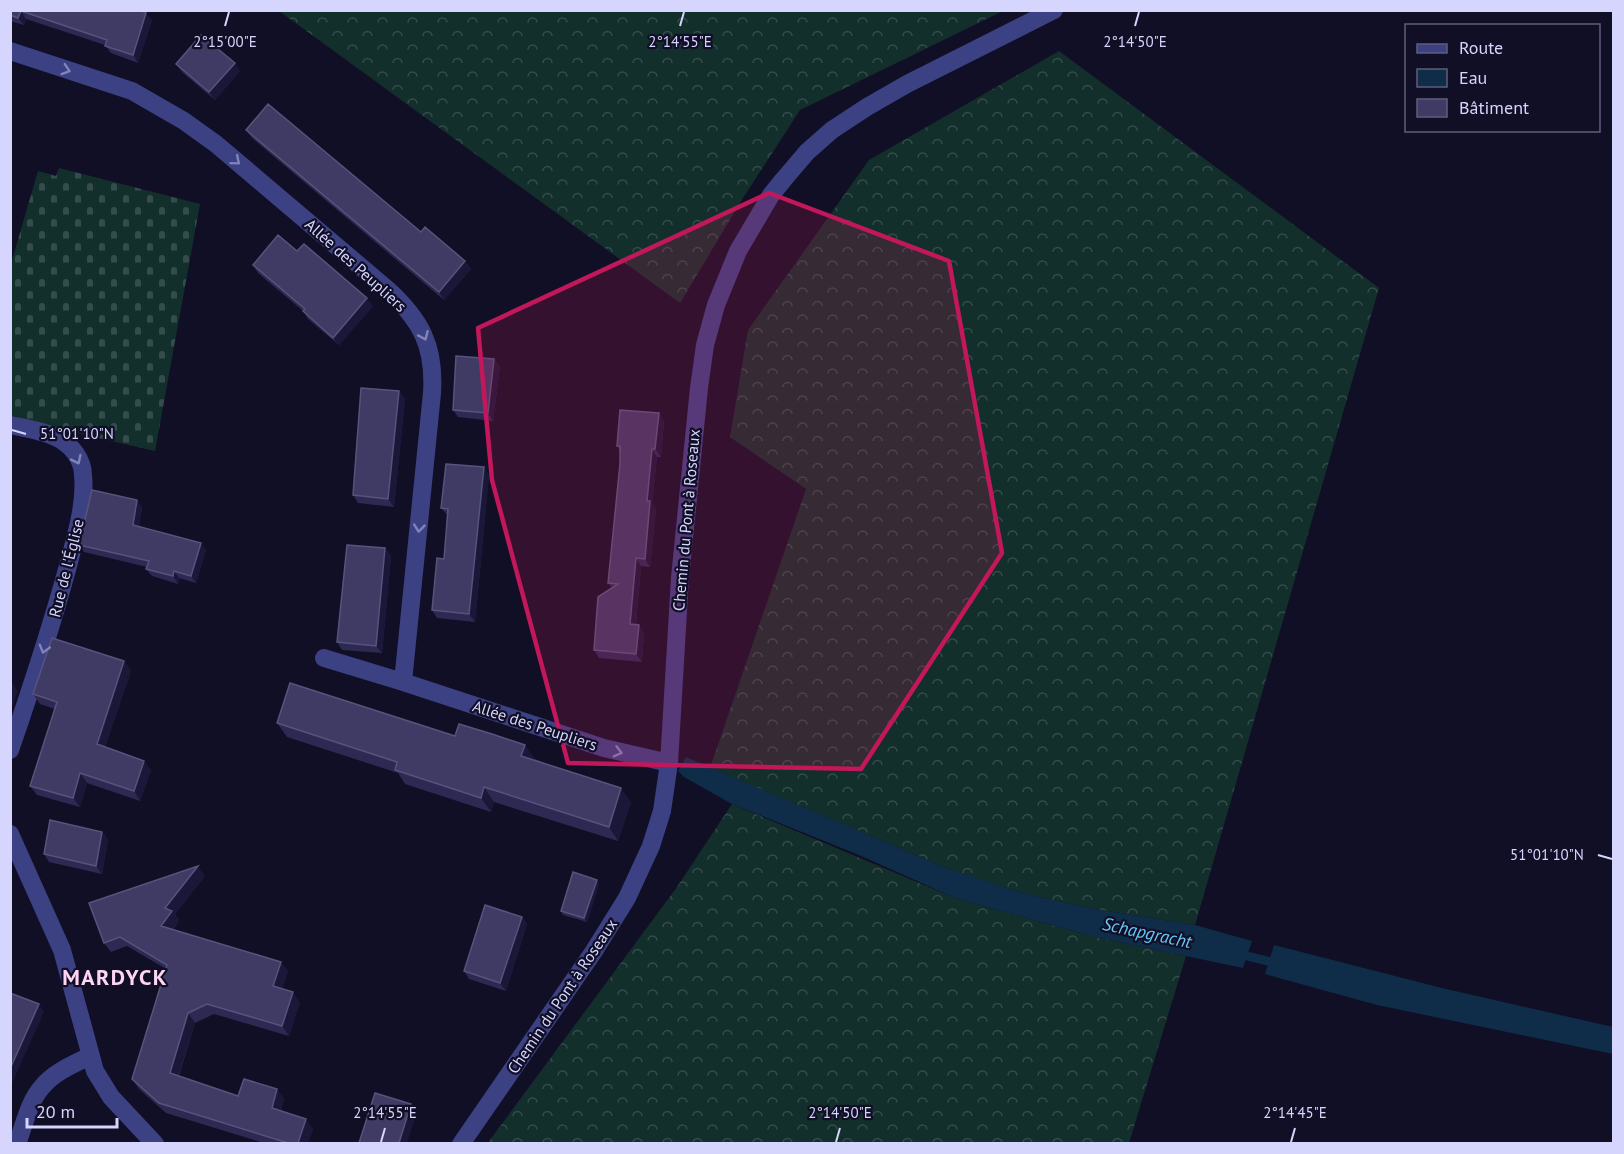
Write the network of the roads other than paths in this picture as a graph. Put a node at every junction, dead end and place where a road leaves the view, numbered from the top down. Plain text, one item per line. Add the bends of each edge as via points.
1 (1054, 10) edge
2 (10, 51) edge
3 (10, 425) edge
4 (324, 658) dead end
5 (403, 682) junction
6 (10, 750) edge
7 (669, 764) junction
8 (10, 834) edge
9 (90, 1056) junction
10 (17, 1143) edge
11 (155, 1143) edge
12 (461, 1143) edge

1 - 7 street, Chemin du Pont à Roseaux via 907,84 832,130 807,152 771,195 738,251 713,315 699,388 680,586
2 -> 5 street, Allée des Peupliers via 132,91 184,121 387,289 421,328 430,350 432,393
3 -> 6 street, Rue de l'Église via 45,433 68,445 80,462 83,481 76,534 63,585
4 - 5 street, Allée des Peupliers
5 -> 7 street, Allée des Peupliers via 603,748
7 - 12 street, Chemin du Pont à Roseaux via 662,812 627,898
8 - 9 street via 62,950
9 - 10 street via 41,1088
9 - 11 street via 111,1097

